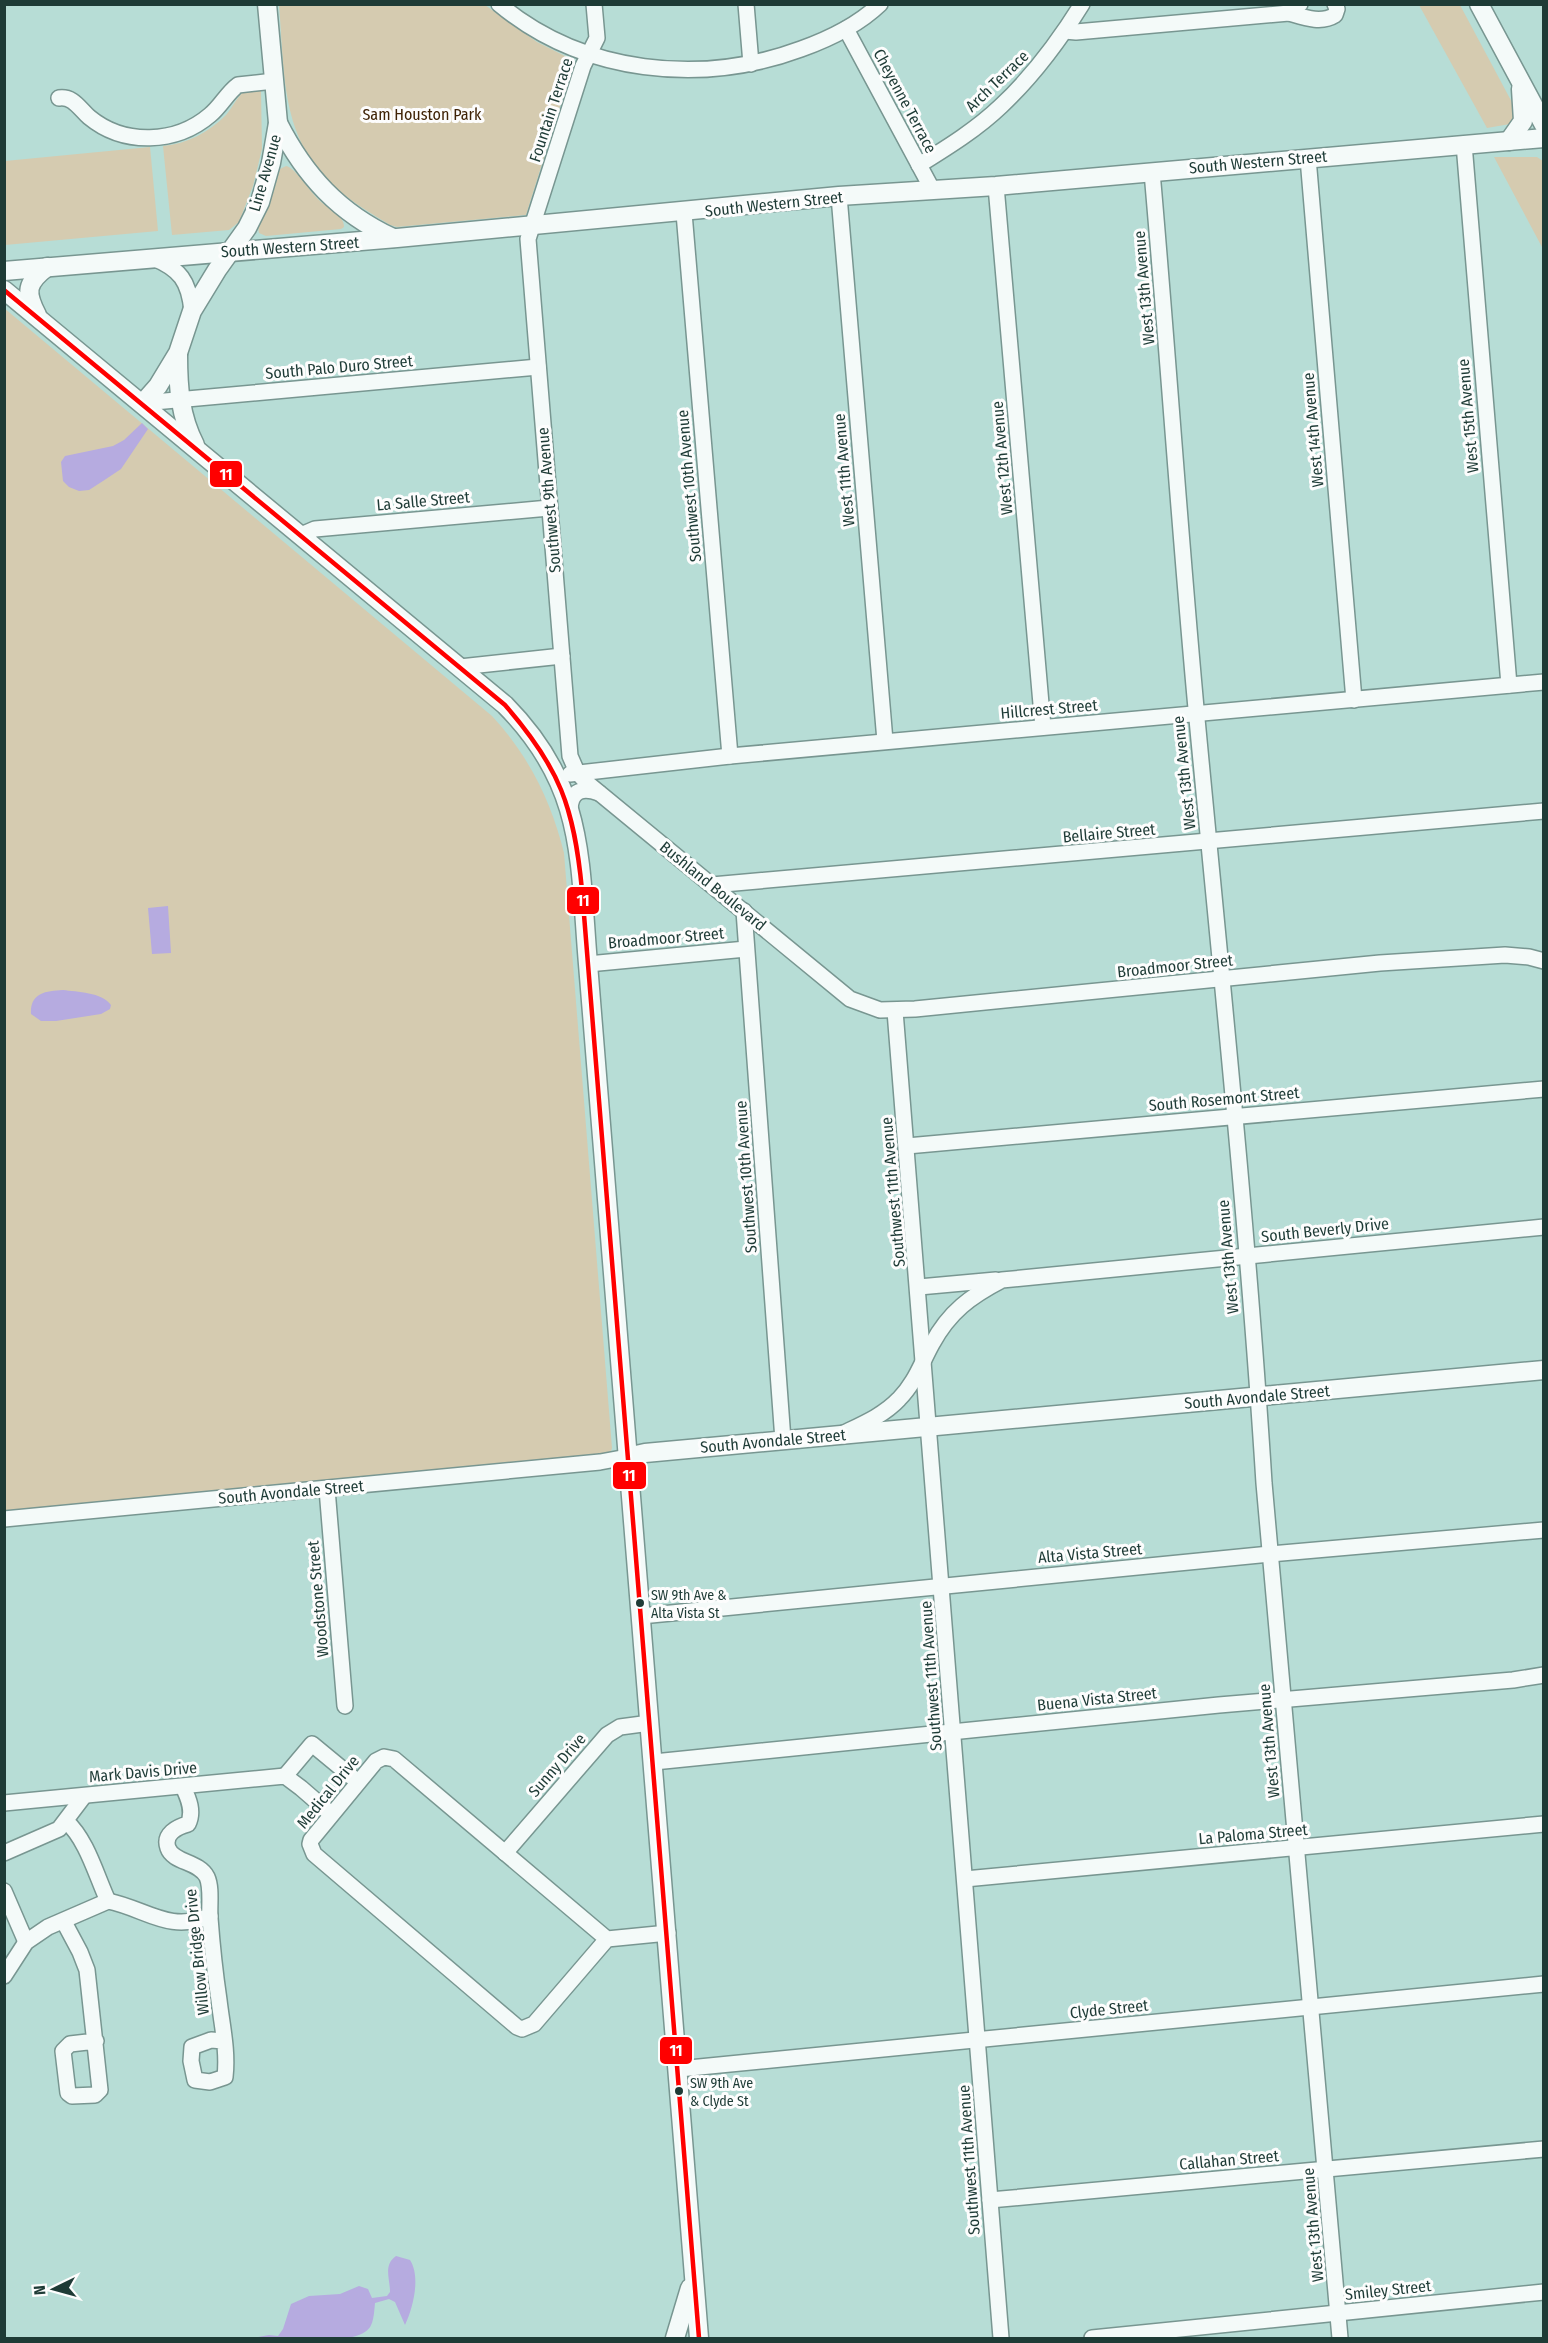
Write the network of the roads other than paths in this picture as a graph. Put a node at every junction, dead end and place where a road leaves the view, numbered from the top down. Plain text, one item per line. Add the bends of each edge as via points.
1 (267, 4) edge
2 (499, 4) edge
3 (594, 4) edge
4 (746, 4) edge
5 (880, 4) edge
6 (1082, 4) edge
7 (1335, 4) edge
8 (1479, 4) edge
9 (1294, 9) edge
10 (846, 29) junction
11 (1065, 31) junction
12 (590, 54) junction
13 (751, 64) junction
14 (1519, 78) junction
15 (274, 81) junction
16 (59, 98) dead end
17 (1544, 99) edge
18 (278, 123) junction
19 (1544, 125) edge
20 (1544, 138) edge
21 (1509, 141) junction
22 (1464, 144) junction
23 (1308, 158) junction
24 (919, 165) junction
25 (1152, 172) junction
26 (996, 186) junction
27 (932, 189) junction
28 (839, 196) junction
29 (684, 213) junction
30 (532, 226) junction
31 (395, 239) junction
32 (230, 252) junction
33 (153, 258) junction
34 (46, 267) junction
35 (4, 271) edge
36 (4, 290) edge
37 (192, 311) junction
38 (38, 317) junction
39 (178, 353) junction
40 (538, 368) junction
41 (180, 400) junction
42 (143, 403) junction
43 (197, 449) junction
44 (549, 508) junction
45 (301, 535) junction
46 (562, 656) junction
47 (460, 667) junction
48 (1544, 682) edge
49 (1509, 685) junction
50 (1354, 700) junction
51 (1197, 715) junction
52 (1043, 727) junction
53 (568, 735) junction
54 (538, 741) junction
55 (885, 741) junction
56 (730, 756) junction
57 (569, 774) junction
58 (601, 795) junction
59 (572, 802) junction
60 (1544, 811) edge
61 (1209, 842) junction
62 (712, 885) junction
63 (744, 911) junction
64 (746, 949) junction
65 (1539, 956) edge
66 (588, 964) junction
67 (1222, 979) junction
68 (850, 999) joint
69 (895, 1011) junction
70 (1544, 1089) edge
71 (1234, 1117) junction
72 (907, 1146) junction
73 (1544, 1227) edge
74 (1246, 1256) junction
75 (1002, 1280) junction
76 (919, 1287) junction
77 (924, 1364) junction
78 (1544, 1370) edge
79 (1258, 1397) junction
80 (929, 1426) junction
81 (842, 1434) junction
82 (783, 1440) junction
83 (627, 1457) junction
84 (327, 1488) junction
85 (4, 1519) edge
86 (1544, 1530) edge
87 (1270, 1554) junction
88 (942, 1585) junction
89 (641, 1616) junction
90 (1544, 1675) edge
91 (1283, 1700) junction
92 (345, 1706) dead end
93 (650, 1724) junction
94 (953, 1731) junction
95 (654, 1762) junction
96 (285, 1776) junction
97 (358, 1782) junction
98 (183, 1787) junction
99 (84, 1796) junction
100 (4, 1803) edge
101 (331, 1814) junction
102 (66, 1821) junction
103 (1544, 1824) edge
104 (1296, 1848) junction
105 (4, 1853) edge
106 (505, 1853) junction
107 (965, 1879) junction
108 (4, 1891) edge
109 (108, 1901) junction
110 (210, 1916) junction
111 (64, 1922) junction
112 (668, 1933) junction
113 (607, 1939) junction
114 (26, 1942) junction
115 (4, 1976) edge
116 (1544, 1984) edge
117 (1311, 2005) junction
118 (96, 2041) dead end
119 (224, 2041) dead end
120 (978, 2041) junction
121 (679, 2068) junction
122 (1544, 2149) edge
123 (1326, 2169) junction
124 (990, 2200) junction
125 (694, 2272) junction
126 (1544, 2292) edge
127 (1339, 2313) junction
128 (675, 2338) edge
129 (699, 2338) edge
130 (1001, 2338) edge
131 (1092, 2338) edge
132 (1340, 2338) edge

1 - 15 main road, Line Avenue
2 - 12 street via 526,24
3 - 12 street, Fountain Terrace via 597,38
4 - 13 street
5 - 10 street
6 - 11 street, Arch Terrace
7 - 9 street via 1335,15 1329,19 1310,19
8 - 14 main road
9 - 11 street
10 - 13 street via 806,47
10 - 24 street, Cheyenne Terrace
11 - 24 street, Arch Terrace via 1001,106
12 - 13 street via 623,64 676,70 715,70
12 - 30 street, Fountain Terrace
14 - 17 main road
14 - 19 main road
14 - 21 main road via 1523,121
15 - 16 street via 238,85 203,121 186,131 160,137 116,132 97,123 70,98
15 - 18 main road, Line Avenue
18 - 31 main road, Line Avenue via 293,152 328,194 361,222
18 - 32 main road, Line Avenue via 260,202
20 - 21 main road, South Western Street
21 - 22 main road, South Western Street
22 - 23 main road, South Western Street
22 - 49 street, West 15th Avenue
23 - 25 main road, South Western Street
23 - 50 street, West 14th Avenue
24 - 27 street, Cheyenne Terrace
25 - 26 main road, South Western Street
25 - 51 street, West 13th Avenue
26 - 27 main road, South Western Street
26 - 52 street, West 12th Avenue
27 - 28 main road, South Western Street
28 - 29 main road, South Western Street
28 - 55 street, West 11th Avenue
29 - 30 main road, South Western Street
29 - 56 street, Southwest 10th Avenue
30 - 31 main road, South Western Street
30 - 40 street, Southwest 9th Avenue via 528,239
31 - 32 main road, South Western Street
32 - 33 main road, South Western Street
32 - 37 main road, Line Avenue
33 - 34 main road, South Western Street
33 - 37 street via 180,274
34 - 35 main road, South Western Street
34 - 38 main road via 28,288
36 - 38 main road, Bushland Boulevard
37 - 39 main road, Line Avenue
38 - 42 main road, Bushland Boulevard
39 - 41 main road
39 - 42 main road
40 - 41 street, South Palo Duro Street
40 - 44 street, Southwest 9th Avenue
41 - 42 street, South Palo Duro Street
41 - 43 main road
42 - 43 main road, Bushland Boulevard
43 - 45 main road, Bushland Boulevard
44 - 45 street, La Salle Street via 315,529
44 - 46 street, Southwest 9th Avenue
45 - 47 main road, Bushland Boulevard
46 - 47 street
46 - 53 street, Southwest 9th Avenue
47 - 54 main road, Bushland Boulevard via 505,705
48 - 49 street, Hillcrest Street
49 - 50 street, Hillcrest Street
50 - 51 street, Hillcrest Street
51 - 52 street, Hillcrest Street
51 - 61 street, West 13th Avenue
52 - 55 street, Hillcrest Street
53 - 54 street via 559,750
53 - 57 street, Southwest 9th Avenue
54 - 57 main road, Bushland Boulevard
55 - 56 street, Hillcrest Street
56 - 57 street, Hillcrest Street
57 - 58 street, Bushland Boulevard
57 - 59 main road, Southwest 9th Avenue
58 - 59 street via 582,790
58 - 62 street, Bushland Boulevard
59 - 66 main road, Southwest 9th Avenue
60 - 61 street, Bellaire Street
61 - 62 street, Bellaire Street
61 - 67 street, West 13th Avenue
62 - 63 street, Bushland Boulevard
63 - 64 street, Southwest 10th Avenue
63 - 68 street, Bushland Boulevard
64 - 66 street, Broadmoor Street
64 - 82 street, Southwest 10th Avenue
65 - 67 street, Broadmoor Street via 1380,963
66 - 83 main road, Southwest 9th Avenue
67 - 69 street, Broadmoor Street
67 - 71 street, West 13th Avenue
68 - 69 street, Broadmoor Street
69 - 72 street, Southwest 11th Avenue
70 - 71 street, South Rosemont Street
71 - 72 street, South Rosemont Street
71 - 74 street, West 13th Avenue
72 - 76 street, Southwest 11th Avenue
73 - 74 street, South Beverly Drive
74 - 75 street, South Beverly Drive
74 - 79 street, West 13th Avenue
75 - 76 street, South Beverly Drive
75 - 77 street, South Beverly Drive via 971,1296 955,1312 930,1346
76 - 77 street, Southwest 11th Avenue
77 - 80 street, Southwest 11th Avenue
77 - 81 street, South Beverly Drive via 898,1401
78 - 79 main road, South Avondale Street
79 - 80 main road, South Avondale Street
79 - 87 street, West 13th Avenue
80 - 81 main road, South Avondale Street
80 - 88 street, Southwest 11th Avenue
81 - 82 main road, South Avondale Street
82 - 83 main road, South Avondale Street
83 - 84 street, South Avondale Street
83 - 89 main road, Southwest 9th Avenue
84 - 85 street, South Avondale Street
84 - 92 street, Woodstone Street
86 - 87 street, Alta Vista Street
87 - 88 street, Alta Vista Street
87 - 91 street, West 13th Avenue
88 - 89 street, Alta Vista Street
88 - 94 street, Southwest 11th Avenue
89 - 93 main road, Southwest 9th Avenue
90 - 91 street, Buena Vista Street
91 - 94 street, Buena Vista Street
91 - 104 street, West 13th Avenue
93 - 95 main road, Southwest 9th Avenue
93 - 106 street, Sunny Drive via 620,1727 607,1735
94 - 95 street, Buena Vista Street
94 - 107 street, Southwest 11th Avenue
95 - 112 main road, Southwest 9th Avenue
96 - 97 street via 312,1744
96 - 98 street, Mark Davis Drive
96 - 101 street
97 - 101 street, Medical Drive
97 - 106 street, Medical Drive via 380,1758 394,1759
98 - 99 street, Mark Davis Drive
98 - 110 street, Willow Bridge Drive via 192,1817 188,1824 170,1833 168,1849 173,1856 203,1870 209,1881
99 - 100 street, Mark Davis Drive
99 - 102 street
101 - 113 street, Medical Drive via 311,1840 314,1854 517,2027 534,2024
102 - 105 street via 59,1829
102 - 109 street via 83,1846
103 - 104 street, La Paloma Street
104 - 107 street, La Paloma Street
104 - 117 street, West 13th Avenue
106 - 113 street, Medical Drive
107 - 120 street, Southwest 11th Avenue
108 - 114 street
109 - 110 street via 182,1924
109 - 111 street
110 - 119 street, Willow Bridge Drive
111 - 114 street via 48,1927
111 - 118 street via 87,1970
112 - 113 street
112 - 121 main road, Southwest 9th Avenue
114 - 115 street
116 - 117 street, Clyde Street
117 - 120 street, Clyde Street
117 - 123 street, West 13th Avenue
120 - 121 street, Clyde Street
120 - 124 street, Southwest 11th Avenue
121 - 125 main road, Southwest 9th Avenue
122 - 123 street, Callahan Street
123 - 124 street, Callahan Street
123 - 127 street, West 13th Avenue
124 - 130 street, Southwest 11th Avenue
125 - 128 main road
125 - 129 main road, Southwest 9th Avenue
126 - 127 street, Smiley Street
127 - 131 street, Smiley Street
127 - 132 street, West 13th Avenue

